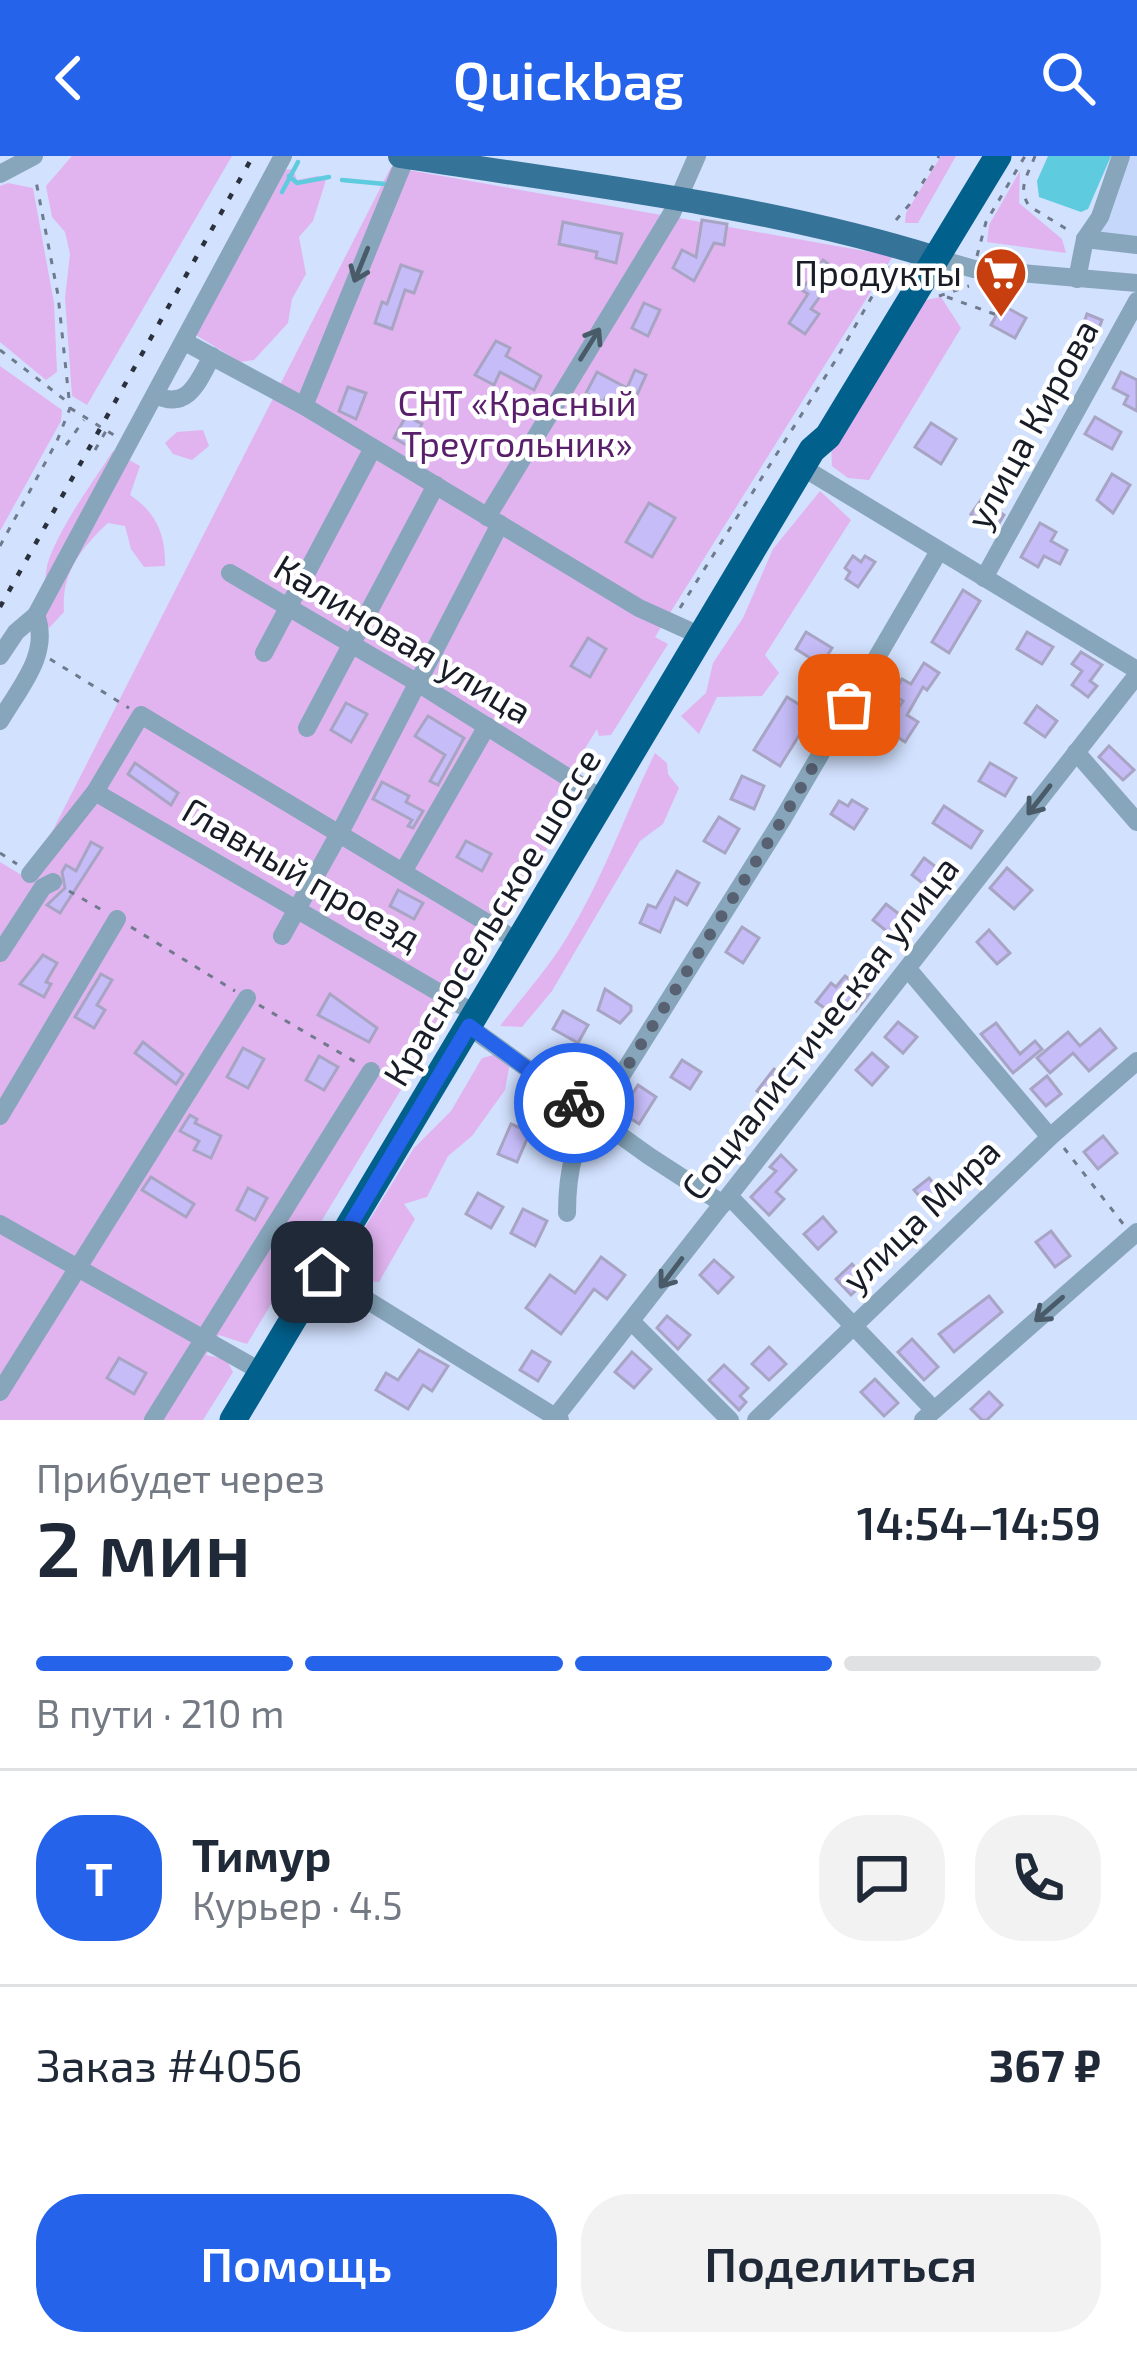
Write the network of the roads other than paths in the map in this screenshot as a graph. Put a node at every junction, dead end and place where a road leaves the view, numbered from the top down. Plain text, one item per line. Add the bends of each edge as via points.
1 (31, 156) edge
2 (283, 156) edge
3 (403, 156) edge
4 (697, 156) edge
5 (977, 156) edge
6 (998, 156) edge
7 (1119, 165) edge
8 (0, 174) edge
9 (1137, 177) edge
10 (678, 199) junction
11 (1084, 239) junction
12 (1137, 245) edge
13 (916, 255) junction
14 (1077, 279) junction
15 (1137, 283) edge
16 (1137, 302) edge
17 (185, 342) junction
18 (212, 356) junction
19 (155, 395) junction
20 (304, 406) junction
21 (373, 448) junction
22 (807, 459) junction
23 (436, 485) junction
24 (494, 520) junction
25 (939, 551) junction
26 (230, 573) dead end
27 (984, 578) junction
28 (289, 608) junction
29 (36, 615) junction
30 (701, 636) junction
31 (353, 647) junction
32 (263, 653) dead end
33 (0, 656) edge
34 (1137, 673) edge
35 (416, 682) junction
36 (0, 721) edge
37 (487, 727) junction
38 (307, 728) dead end
39 (1076, 752) junction
40 (95, 792) junction
41 (604, 800) junction
42 (1137, 822) edge
43 (340, 834) junction
44 (403, 872) junction
45 (30, 874) road end
46 (53, 882) road end
47 (297, 911) junction
48 (118, 919) road end
49 (282, 936) dead end
50 (519, 942) junction
51 (0, 953) edge
52 (908, 969) junction
53 (247, 998) dead end
54 (472, 1020) junction
55 (1137, 1061) edge
56 (371, 1071) dead end
57 (590, 1115) junction
58 (0, 1116) edge
59 (1050, 1137) junction
60 (726, 1200) junction
61 (567, 1213) dead end
62 (0, 1225) edge
63 (1135, 1234) edge
64 (75, 1267) junction
65 (322, 1272) junction
66 (632, 1322) junction
67 (853, 1326) junction
68 (201, 1341) junction
69 (262, 1372) junction
70 (0, 1392) edge
71 (928, 1415) edge
72 (556, 1419) edge
73 (153, 1420) edge
74 (233, 1420) edge
75 (730, 1420) edge
76 (755, 1420) edge

1 - 8 street
2 - 17 street
3 - 10 main road
3 -> 20 street
4 - 10 street
5 - 13 highway, Красносельское шоссе
6 - 13 highway, Красносельское шоссе
7 - 9 street
7 - 11 street
10 - 13 main road
24 -> 10 street
11 - 12 street
11 - 14 street
13 - 14 street
13 - 22 highway, Красносельское шоссе via 828,436
14 - 15 street
16 - 27 street, улица Кирова
17 - 18 street
17 - 19 street
18 - 19 street via 182,400
18 - 20 street
19 - 29 street
20 - 21 street
21 - 23 street
21 - 28 street
22 - 25 street
22 - 30 highway, Красносельское шоссе
23 - 24 street
23 - 31 street
24 - 30 street
24 - 35 street
25 - 27 street
25 - 57 street, улица Кирова via 782,820
26 - 28 street, Калиновая улица
27 - 34 street
28 - 31 street, Калиновая улица
28 - 32 street
29 - 33 street
29 - 36 street via 40,652
30 - 41 highway, Красносельское шоссе
31 - 35 street, Калиновая улица
31 - 38 street
34 - 39 street, Социалистическая улица
35 - 37 street, Калиновая улица
35 - 43 street
37 - 41 street, Калиновая улица
37 - 44 street
39 - 42 street
39 -> 52 street, Социалистическая улица
40 - 43 street via 141,715
40 - 45 street
40 - 47 street, Главный проезд
41 - 50 highway, Красносельское шоссе
43 - 44 street
43 - 47 street
44 - 50 street
46 - 51 street
47 - 49 street
47 - 54 street, Главный проезд
48 - 58 street
50 - 54 highway, Красносельское шоссе
52 - 59 street
52 - 60 street, Социалистическая улица
53 - 64 street
54 - 57 street, Главный проезд
54 - 65 highway, Красносельское шоссе
55 - 59 street, улица Мира
56 - 68 street
57 - 60 street, Главный проезд
57 - 61 street, улица Кирова
59 - 67 street, улица Мира
60 -> 66 street, Социалистическая улица
60 - 67 street, Главный проезд
62 - 64 street
63 -> 71 street
64 - 68 street
64 - 70 street
65 - 69 highway, Красносельское шоссе
65 - 72 street
66 - 72 street, Социалистическая улица
66 - 75 street
67 - 71 street, Главный проезд
67 - 76 street, улица Мира
68 - 69 street
68 - 73 street
69 - 74 highway, Красносельское шоссе

